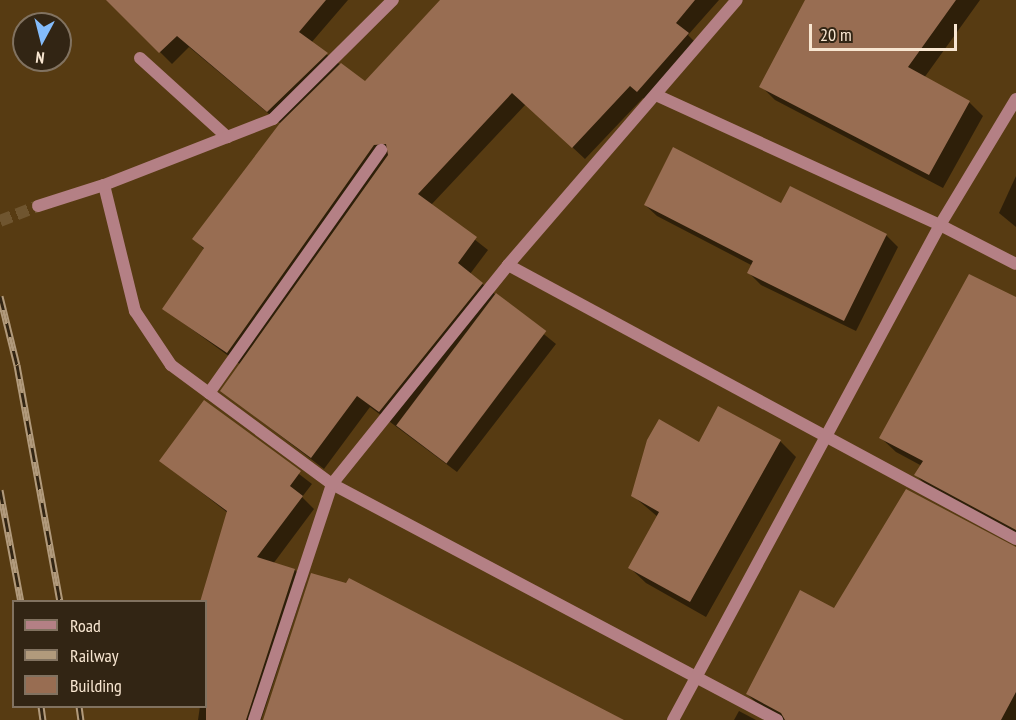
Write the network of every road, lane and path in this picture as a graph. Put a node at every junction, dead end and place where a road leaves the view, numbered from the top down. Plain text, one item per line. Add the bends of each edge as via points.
1 (393, 0) edge
2 (737, 0) edge
3 (140, 58) dead end
4 (656, 96) junction
5 (1016, 99) edge
6 (227, 137) junction
7 (381, 150) dead end
8 (104, 185) junction
9 (38, 206) tunnel mouth
10 (940, 225) junction
11 (1016, 264) edge
12 (508, 265) junction
13 (209, 393) junction
14 (825, 439) junction
15 (332, 484) junction
16 (1016, 539) edge
17 (695, 680) junction
18 (254, 720) edge
19 (673, 720) edge
20 (777, 720) edge

1 - 6 street via 273,119
2 - 4 street
3 - 6 street
4 - 10 street
4 - 12 street
5 - 10 street
6 - 8 street
7 - 13 street
8 - 9 street
8 - 13 street via 135,311 171,364
10 - 11 street
10 - 14 street
12 - 14 street
12 - 15 street
13 - 15 street
14 - 16 street
14 - 17 street
15 - 17 street
15 - 18 street
17 - 19 street
17 - 20 street

